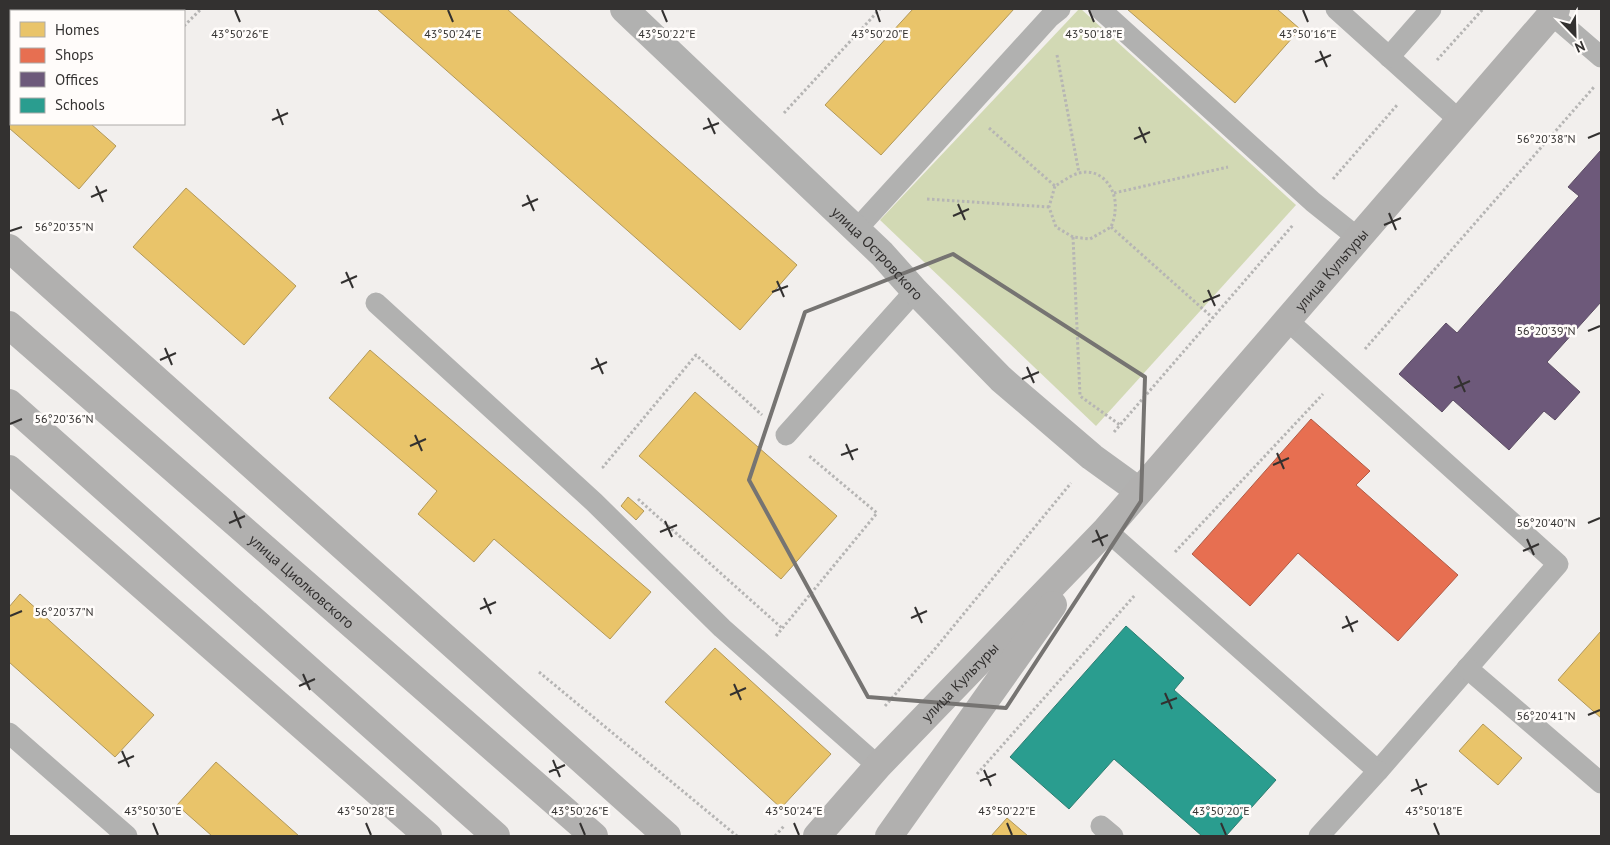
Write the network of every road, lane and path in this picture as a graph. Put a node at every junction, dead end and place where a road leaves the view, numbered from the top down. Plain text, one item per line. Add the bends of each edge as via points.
1 (201, 9) edge
2 (624, 9) edge
3 (880, 9) edge
4 (1100, 9) edge
5 (1336, 9) edge
6 (1431, 9) edge
7 (1483, 9) edge
8 (1553, 12) edge
9 (1055, 13) edge
10 (185, 25) edge
11 (1389, 57) junction
12 (1601, 57) edge
13 (1417, 82) junction
14 (1595, 86) dead end
15 (967, 109) junction
16 (1460, 120) junction
17 (761, 139) junction
18 (1265, 159) junction
19 (1079, 172) junction
20 (1055, 186) junction
21 (1114, 193) junction
22 (887, 196) junction
23 (1313, 202) junction
24 (1049, 207) junction
25 (1111, 227) junction
26 (856, 230) junction
27 (1073, 237) junction
28 (1358, 238) junction
29 (9, 248) edge
30 (915, 291) junction
31 (376, 303) dead end
32 (1213, 318) junction
33 (1287, 320) junction
34 (9, 325) edge
35 (1344, 372) junction
36 (9, 403) edge
37 (1120, 425) junction
38 (786, 435) junction
39 (1092, 457) junction
40 (9, 469) edge
41 (610, 473) dead end
42 (1139, 491) junction
43 (632, 493) dead end
44 (1106, 530) junction
45 (1155, 573) junction
46 (1467, 668) junction
47 (9, 732) edge
48 (852, 744) junction
49 (878, 766) junction
50 (1378, 771) junction
51 (972, 781) dead end
52 (1601, 782) edge
53 (788, 821) dead end
54 (127, 836) edge
55 (428, 836) edge
56 (496, 836) edge
57 (594, 836) edge
58 (667, 836) edge
59 (775, 836) edge
60 (817, 836) edge
61 (889, 836) edge
62 (1318, 836) edge

1 - 10 path
2 - 17 street, улица Островского
3 - 17 path
4 - 18 lane
5 - 11 lane
6 - 11 lane
7 - 13 path
8 - 12 lane
8 - 16 main road, улица Культуры
9 - 15 lane
9 - 19 path
11 - 13 lane
13 - 16 lane
13 - 23 path
14 - 35 path
15 - 20 path
15 - 22 lane
16 - 28 main road, улица Культуры
17 - 26 street, улица Островского
18 - 21 path
18 - 23 lane
19 - 20 path
19 - 21 path via 1096,172 1105,178
20 - 24 path
21 - 25 path via 1116,210
22 - 24 path
22 - 26 lane
23 - 28 lane
23 - 32 path
24 - 27 path via 1056,227
25 - 27 path via 1090,239
25 - 32 path
26 - 30 street, улица Островского
27 - 37 path via 1080,396
28 - 33 main road, улица Культуры
29 - 58 main road
30 - 38 lane
30 - 39 street, улица Островского via 1001,379
31 - 48 lane via 594,502 722,628
32 - 37 path
33 - 35 lane
33 - 42 main road, улица Культуры
34 - 57 main road, улица Циолковского
35 - 45 path
35 - 46 lane via 1558,564
36 - 56 main road
37 - 39 path
38 - 41 path via 696,355 603,467
38 - 43 path via 877,512 783,628
39 - 42 street, улица Островского
39 - 48 path via 934,650
40 - 55 main road
42 - 44 main road, улица Культуры
44 - 45 lane
44 - 49 main road, улица Культуры
44 - 61 main road, улица Культуры
45 - 50 lane
45 - 51 path
46 - 50 lane
46 - 52 lane
47 - 54 lane
48 - 49 lane
49 - 60 main road, улица Культуры
50 - 62 lane
53 - 59 path

